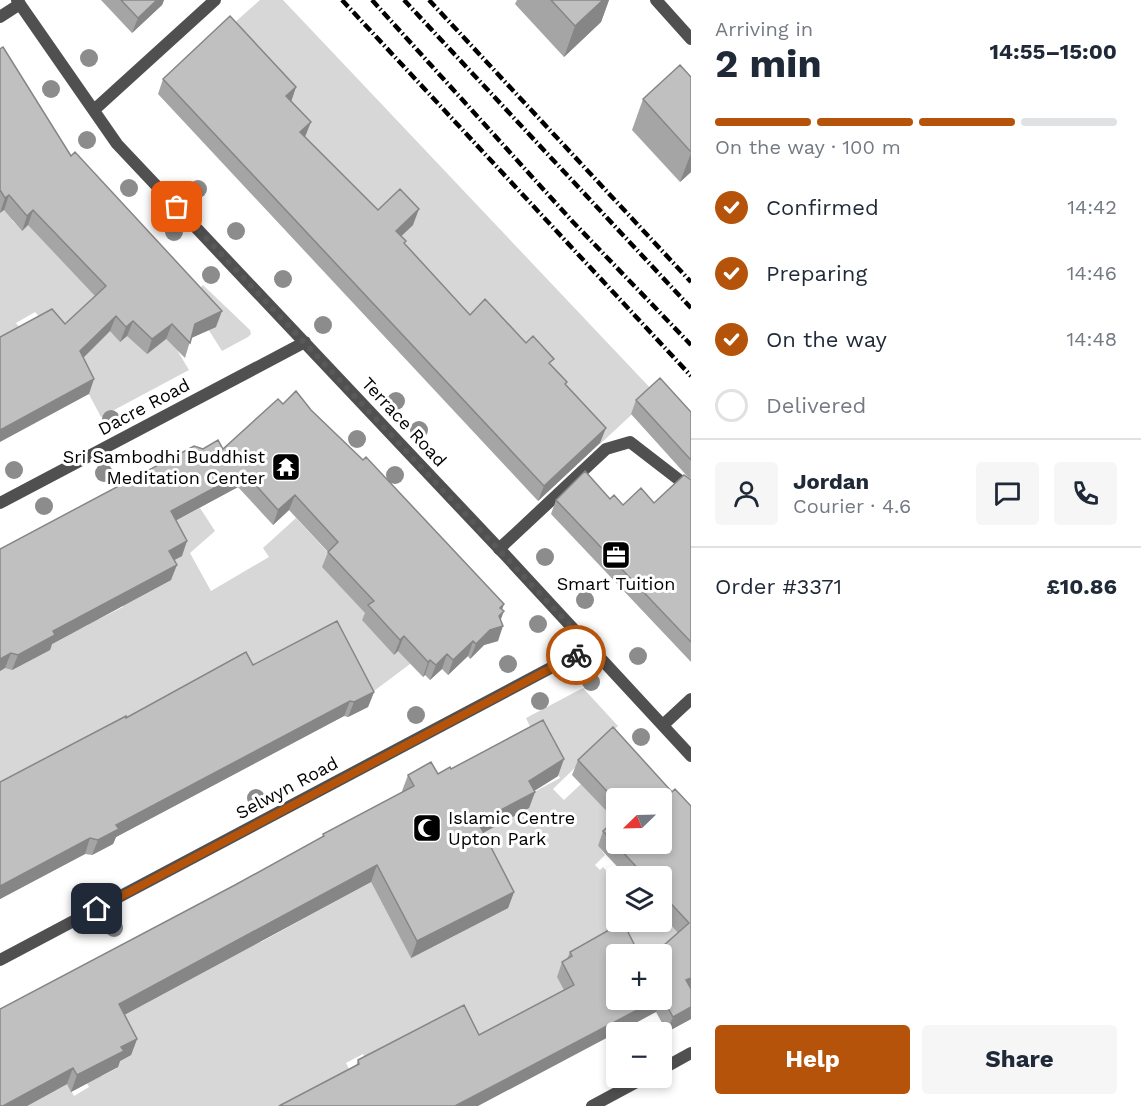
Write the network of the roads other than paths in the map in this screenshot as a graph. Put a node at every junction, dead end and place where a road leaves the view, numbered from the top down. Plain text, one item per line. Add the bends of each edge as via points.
1 (215, 0) edge
2 (656, 0) edge
3 (18, 2) edge
4 (0, 17) edge
5 (691, 39) edge
6 (94, 110) junction
7 (305, 342) junction
8 (691, 489) edge
9 (0, 503) edge
10 (499, 549) junction
11 (590, 647) junction
12 (691, 699) edge
13 (663, 725) junction
14 (691, 756) edge
15 (0, 960) edge
16 (691, 1053) edge
17 (672, 1063) edge
18 (626, 1088) edge
19 (592, 1106) edge

1 - 6 street
2 - 5 street
3 - 4 street
3 - 6 street, Terrace Road
6 - 7 street, Terrace Road via 117,144
7 - 9 street, Dacre Road
7 - 10 street, Terrace Road
8 - 10 street via 630,442 606,449
10 - 11 street, Terrace Road
11 - 13 street, Terrace Road
11 - 15 street, Selwyn Road
12 - 13 street
13 - 14 street, Terrace Road
16 - 17 street
18 - 19 street

